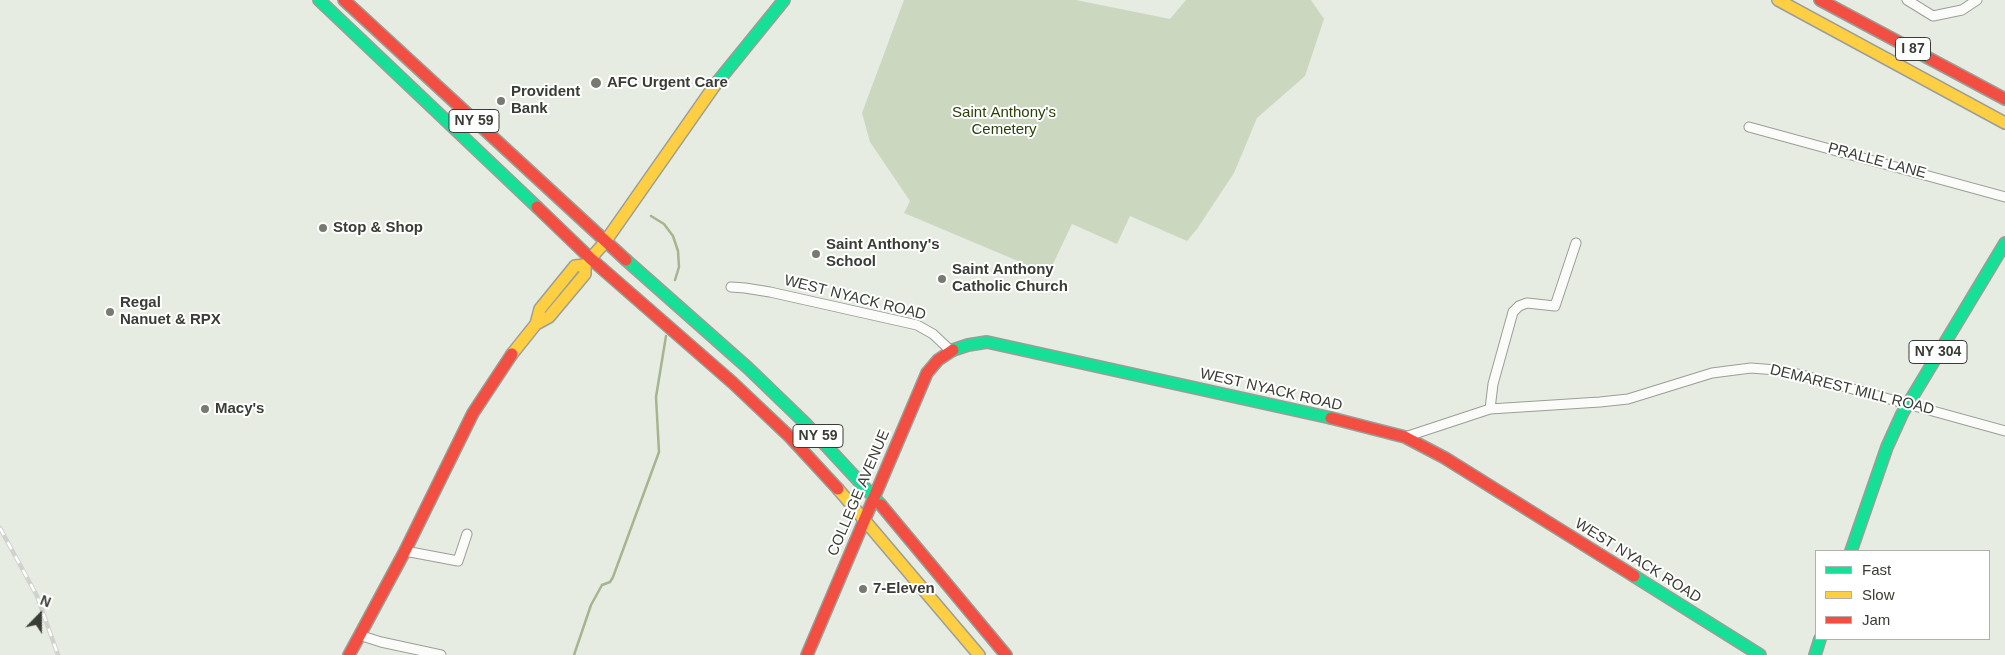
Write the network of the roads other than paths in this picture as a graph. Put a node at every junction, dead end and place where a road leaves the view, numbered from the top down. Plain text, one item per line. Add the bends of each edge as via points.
1 (318, 0) edge
2 (344, 0) edge
3 (784, 0) edge
4 (1778, 0) edge
5 (1820, 0) edge
6 (1907, 0) edge
7 (1977, 0) edge
8 (2005, 99) edge
9 (2005, 123) edge
10 (1750, 127) dead end
11 (2005, 197) edge
12 (605, 242) junction
13 (1576, 243) dead end
14 (2005, 243) edge
15 (588, 262) junction
16 (731, 288) dead end
17 (951, 351) junction
18 (1907, 404) junction
19 (1490, 409) junction
20 (2005, 431) edge
21 (1405, 437) junction
22 (874, 496) junction
23 (864, 518) junction
24 (467, 534) dead end
25 (1851, 550) edge
26 (405, 551) junction
27 (359, 635) junction
28 (1820, 640) edge
29 (349, 655) edge
30 (441, 655) edge
31 (807, 655) edge
32 (980, 655) edge
33 (1006, 655) edge
34 (1760, 655) edge
35 (1815, 655) edge

1 - 15 main road, NY 59
2 - 12 main road, NY 59
3 - 12 main road via 717,82
4 - 9 main road, I 87
5 - 8 main road, I 87
6 - 7 street via 1933,16 1962,10
10 - 11 street, PRALLE LANE
12 - 15 main road
12 - 22 main road, NY 59 via 768,386
13 - 19 street via 1555,306 1527,303 1513,312 1493,384
14 - 18 main road, NY 304
15 - 23 main road, NY 59 via 772,419
15 - 26 main road via 585,274 549,317 536,324 473,413
16 - 17 street, WEST NYACK ROAD via 770,292 917,325 933,334
17 - 21 main road, WEST NYACK ROAD via 978,343 997,343
17 - 22 main road, COLLEGE AVENUE via 927,373
18 - 19 street, DEMAREST MILL ROAD via 1795,374 1751,368 1712,373 1628,399
18 - 20 street, DEMAREST MILL ROAD
18 - 25 main road, NY 304 via 1887,447
19 - 21 street, DEMAREST MILL ROAD
21 - 34 main road, WEST NYACK ROAD via 1451,461
22 - 23 main road, COLLEGE AVENUE
22 - 33 main road, NY 59
23 - 31 main road, COLLEGE AVENUE
23 - 32 main road, NY 59
24 - 26 street via 458,561
26 - 27 main road
27 - 29 main road
27 - 30 street
28 - 35 main road

